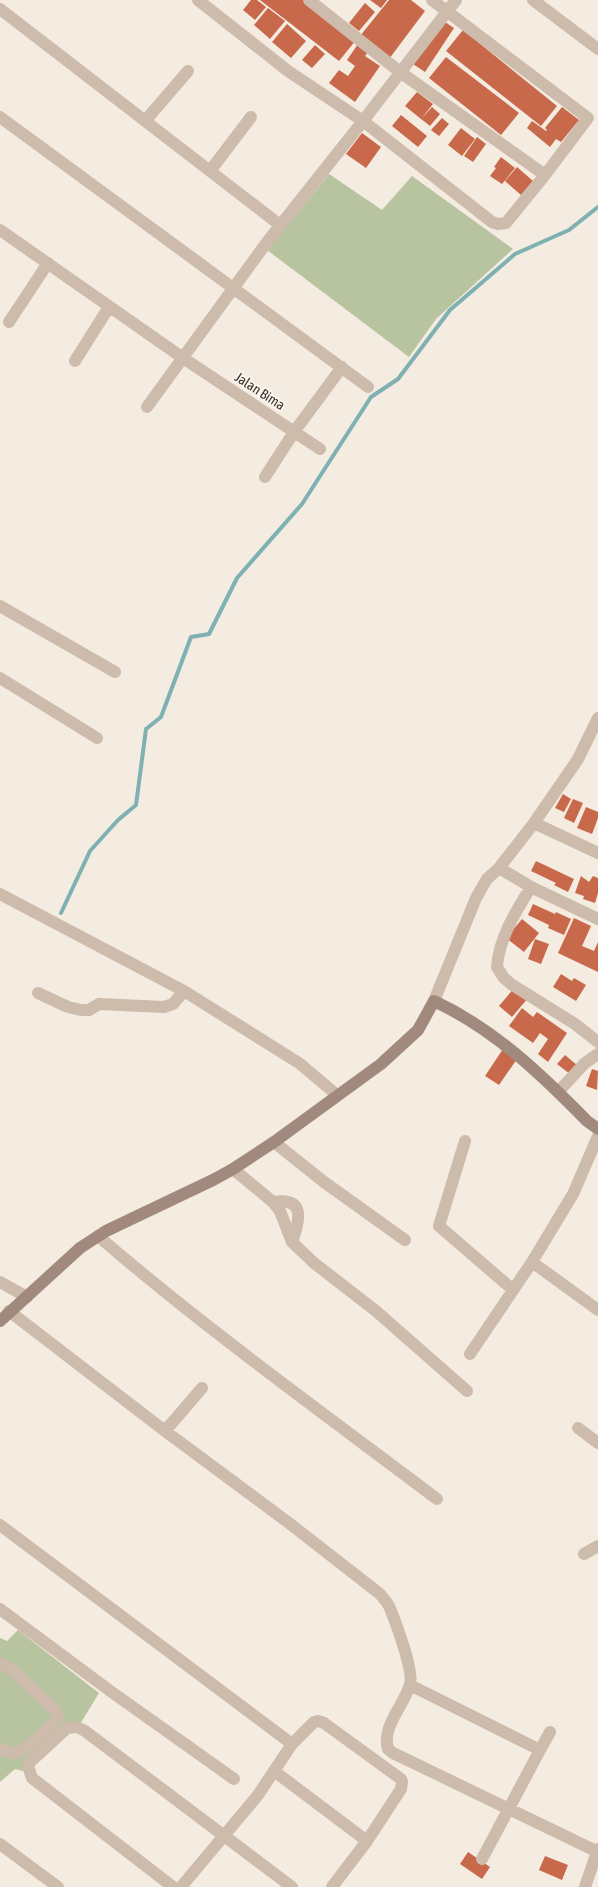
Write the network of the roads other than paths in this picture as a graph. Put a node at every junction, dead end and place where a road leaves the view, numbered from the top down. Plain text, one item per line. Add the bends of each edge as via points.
1 (198, 0) edge
2 (309, 0) edge
3 (432, 0) edge
4 (456, 0) edge
5 (533, 0) edge
6 (0, 9) edge
7 (447, 12) junction
8 (598, 49) edge
9 (188, 71) dead end
10 (400, 72) junction
11 (0, 117) edge
12 (251, 117) dead end
13 (145, 121) junction
14 (363, 122) junction
15 (593, 122) edge
16 (210, 171) junction
17 (545, 176) junction
18 (280, 225) junction
19 (0, 230) edge
20 (48, 263) junction
21 (234, 287) junction
22 (109, 307) junction
23 (9, 322) dead end
24 (183, 358) junction
25 (75, 361) dead end
26 (342, 367) junction
27 (368, 387) dead end
28 (147, 408) dead end
29 (294, 432) junction
30 (320, 449) dead end
31 (266, 478) dead end
32 (0, 608) edge
33 (114, 672) dead end
34 (0, 678) edge
35 (598, 718) edge
36 (97, 738) dead end
37 (534, 823) junction
38 (598, 853) edge
39 (499, 868) junction
40 (531, 887) junction
41 (0, 894) edge
42 (598, 918) edge
43 (184, 991) junction
44 (38, 993) dead end
45 (434, 1000) junction
46 (598, 1042) edge
47 (598, 1054) edge
48 (558, 1092) junction
49 (338, 1095) junction
50 (598, 1129) edge
51 (598, 1136) edge
52 (464, 1141) dead end
53 (274, 1142) junction
54 (234, 1169) junction
55 (98, 1236) junction
56 (405, 1240) dead end
57 (532, 1262) junction
58 (0, 1282) edge
59 (512, 1289) junction
60 (27, 1297) junction
61 (598, 1310) edge
62 (10, 1311) junction
63 (0, 1321) edge
64 (470, 1354) dead end
65 (202, 1388) dead end
66 (467, 1391) dead end
67 (578, 1428) dead end
68 (164, 1431) junction
69 (598, 1443) edge
70 (436, 1499) dead end
71 (0, 1525) edge
72 (598, 1546) edge
73 (584, 1554) dead end
74 (0, 1609) edge
75 (0, 1663) edge
76 (410, 1685) junction
77 (550, 1732) dead end
78 (292, 1744) junction
79 (0, 1748) edge
80 (540, 1750) junction
81 (274, 1771) junction
82 (234, 1778) dead end
83 (508, 1808) junction
84 (224, 1834) junction
85 (367, 1841) junction
86 (0, 1844) edge
87 (597, 1850) edge
88 (482, 1859) dead end
89 (58, 1887) edge
90 (173, 1887) edge
91 (181, 1887) edge
92 (292, 1887) edge
93 (332, 1887) edge
94 (585, 1887) edge

1 - 14 street via 288,71
2 - 10 street
3 - 7 street
4 - 7 street
5 - 8 street
6 - 13 street
7 - 10 street
7 - 15 street
9 - 13 street
10 - 14 street
10 - 17 street
11 - 21 street
12 - 16 street
13 - 16 street
14 - 17 street via 498,224 506,223
14 - 18 street
15 - 17 street
16 - 18 street
18 - 21 street
19 - 20 street, Jalan Bima
20 - 22 street, Jalan Bima
20 - 23 street
21 - 24 street
21 - 26 street
22 - 24 street, Jalan Bima
22 - 25 street
24 - 28 street
24 - 29 street, Jalan Bima
26 - 27 street
26 - 29 street
29 - 30 street, Jalan Bima
29 - 31 street
32 - 33 street
34 - 36 street
35 - 37 street via 578,759
37 - 38 street
37 - 39 street
39 - 40 street
39 - 45 street via 487,879 476,898
40 - 42 street
40 - 46 street via 514,915 497,967 511,984
41 - 43 street
43 - 44 street via 173,1004 164,1008 99,1004 89,1010 68,1007
43 - 49 street via 299,1063
45 - 48 street via 491,1033
45 - 49 street via 418,1030 381,1064
47 - 48 street
48 - 50 street
49 - 53 street
51 - 57 street via 573,1194
52 - 59 street via 440,1226
53 - 54 street
53 - 56 street
54 - 55 street
54 - 66 street via 273,1202 290,1201 297,1208 298,1221 292,1242
55 - 60 street via 80,1248
55 - 70 street via 134,1268
57 - 59 street
57 - 61 street
58 - 60 street
59 - 64 street
60 - 62 street
62 - 63 street
62 - 68 street
65 - 68 street
67 - 69 street
68 - 76 street via 380,1594 392,1615 411,1675
71 - 78 street
72 - 73 street
74 - 82 street
75 - 79 street via 10,1668 58,1716 23,1750 13,1754
76 - 80 street
76 - 83 street via 390,1726 388,1749
77 - 80 street
78 - 81 street
78 - 85 street via 318,1721 401,1779 401,1789
80 - 83 street
81 - 84 street
81 - 85 street
83 - 87 street
83 - 88 street
84 - 90 street via 77,1727 67,1728 30,1762 30,1773 36,1783
84 - 91 street
84 - 92 street
85 - 93 street
86 - 89 street
87 - 94 street

